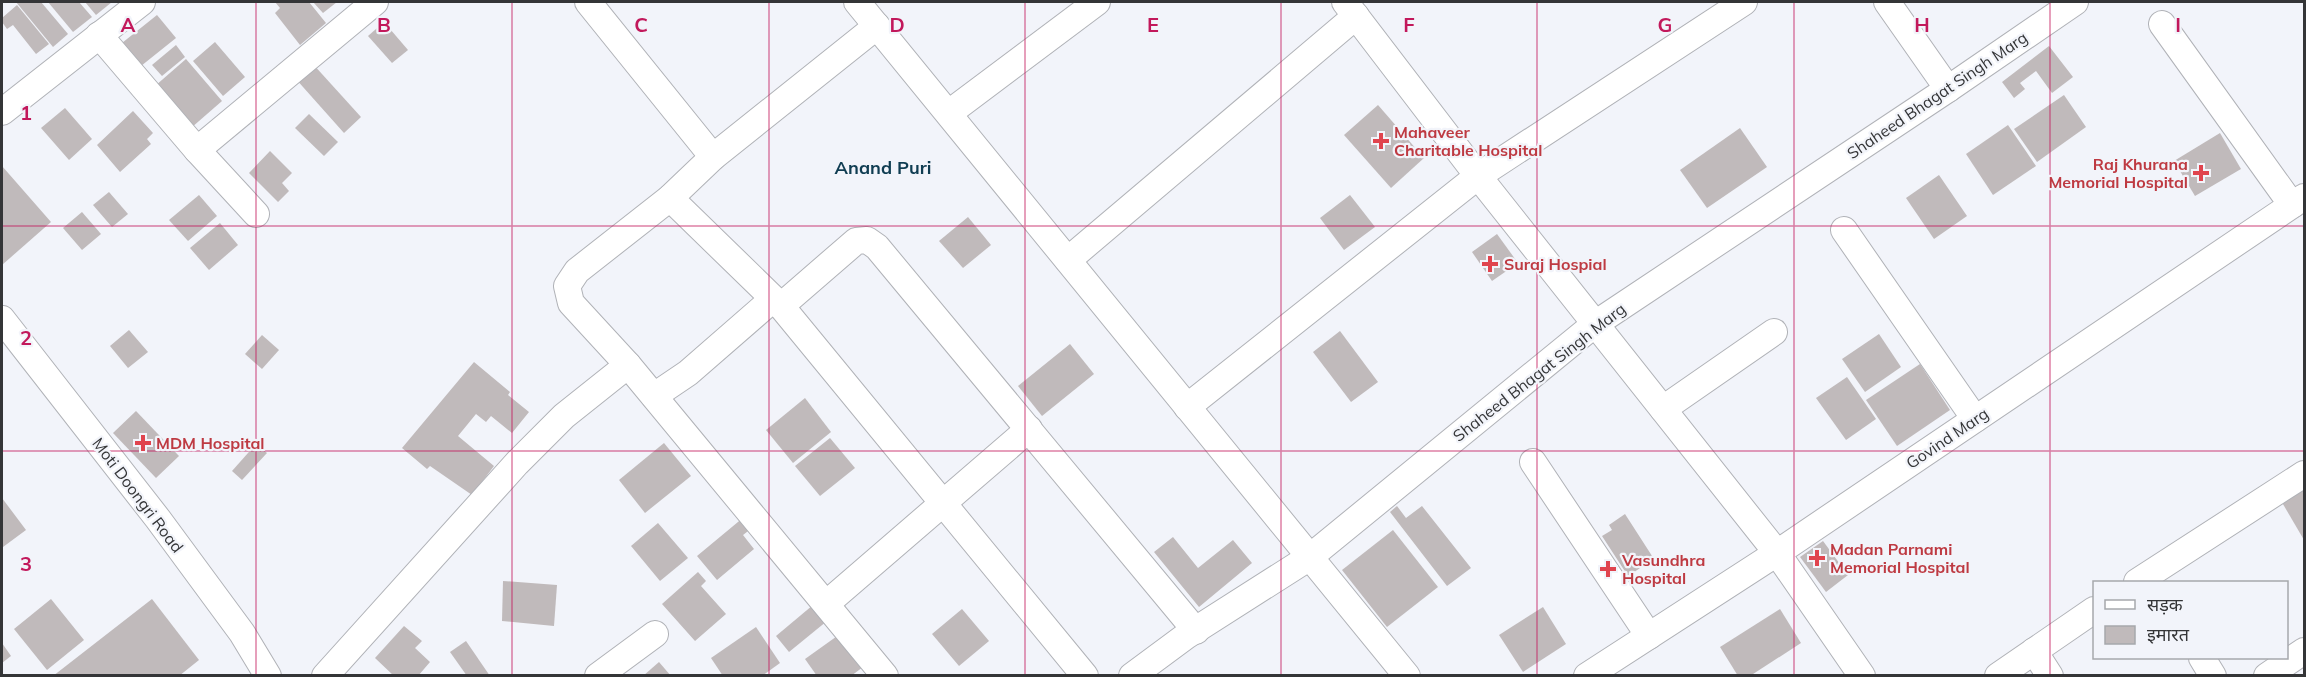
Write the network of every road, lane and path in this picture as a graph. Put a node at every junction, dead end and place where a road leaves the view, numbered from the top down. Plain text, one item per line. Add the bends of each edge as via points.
1 (142, 2) edge
2 (375, 2) edge
3 (588, 2) edge
4 (857, 2) edge
5 (1097, 2) edge
6 (1744, 2) edge
7 (1887, 2) edge
8 (2075, 2) edge
9 (1351, 9) edge
10 (2162, 24) dead end
11 (877, 26) junction
12 (99, 35) junction
13 (1948, 89) junction
14 (2, 112) edge
15 (949, 113) junction
16 (197, 150) junction
17 (713, 157) junction
18 (1478, 176) junction
19 (670, 198) junction
20 (2298, 201) edge
21 (256, 213) dead end
22 (1844, 230) dead end
23 (1068, 260) junction
24 (777, 303) junction
25 (1595, 324) junction
26 (1774, 332) dead end
27 (7, 337) edge
28 (628, 365) junction
29 (654, 396) junction
30 (1187, 407) junction
31 (1663, 409) junction
32 (1975, 419) junction
33 (1029, 429) junction
34 (1533, 462) dead end
35 (2304, 474) edge
36 (943, 503) junction
37 (1777, 553) junction
38 (1310, 557) junction
39 (2147, 580) edge
40 (826, 604) junction
41 (2093, 611) edge
42 (1196, 631) junction
43 (655, 634) dead end
44 (1649, 636) junction
45 (2034, 651) junction
46 (2304, 651) edge
47 (2203, 659) edge
48 (268, 675) edge
49 (326, 675) edge
50 (598, 675) edge
51 (885, 675) edge
52 (1085, 675) edge
53 (1131, 675) edge
54 (1407, 675) edge
55 (1587, 675) edge
56 (1862, 675) edge
57 (1998, 675) edge
58 (2050, 675) edge
59 (2213, 675) edge
60 (2267, 675) edge

1 - 12 street
2 - 16 street
3 - 17 street
4 - 11 street
5 - 15 street
6 - 18 street
7 - 13 street
8 - 13 street, Shaheed Bhagat Singh Marg
9 - 18 street
9 - 23 street
10 - 20 street
11 - 15 street
11 - 17 street
12 - 14 street
12 - 16 street
13 - 25 street, Shaheed Bhagat Singh Marg
15 - 23 street
16 - 21 street
17 - 19 street
18 - 25 street
18 - 30 street
19 - 24 street
19 - 28 street via 577,271 567,286 571,303
20 - 32 street, Govind Marg
22 - 32 street
23 - 30 street
24 - 29 street
24 - 33 street via 856,241 867,240 877,247
24 - 36 street
25 - 31 street
25 - 38 street, Shaheed Bhagat Singh Marg
26 - 31 street
27 - 48 street, Moti Doongri Road via 165,529
28 - 29 street
28 - 49 street via 564,416 517,463
29 - 40 street
30 - 38 street
31 - 37 street
32 - 37 street, Govind Marg
33 - 36 street
33 - 42 street
34 - 44 street
35 - 39 street
36 - 40 street
36 - 52 street
37 - 44 street, Govind Marg
37 - 56 street
38 - 42 street, Shaheed Bhagat Singh Marg
38 - 54 street
40 - 51 street
41 - 45 street
42 - 53 street, Shaheed Bhagat Singh Marg
43 - 50 street
44 - 55 street, Govind Marg
45 - 57 street
45 - 58 street
46 - 60 street
47 - 59 street

